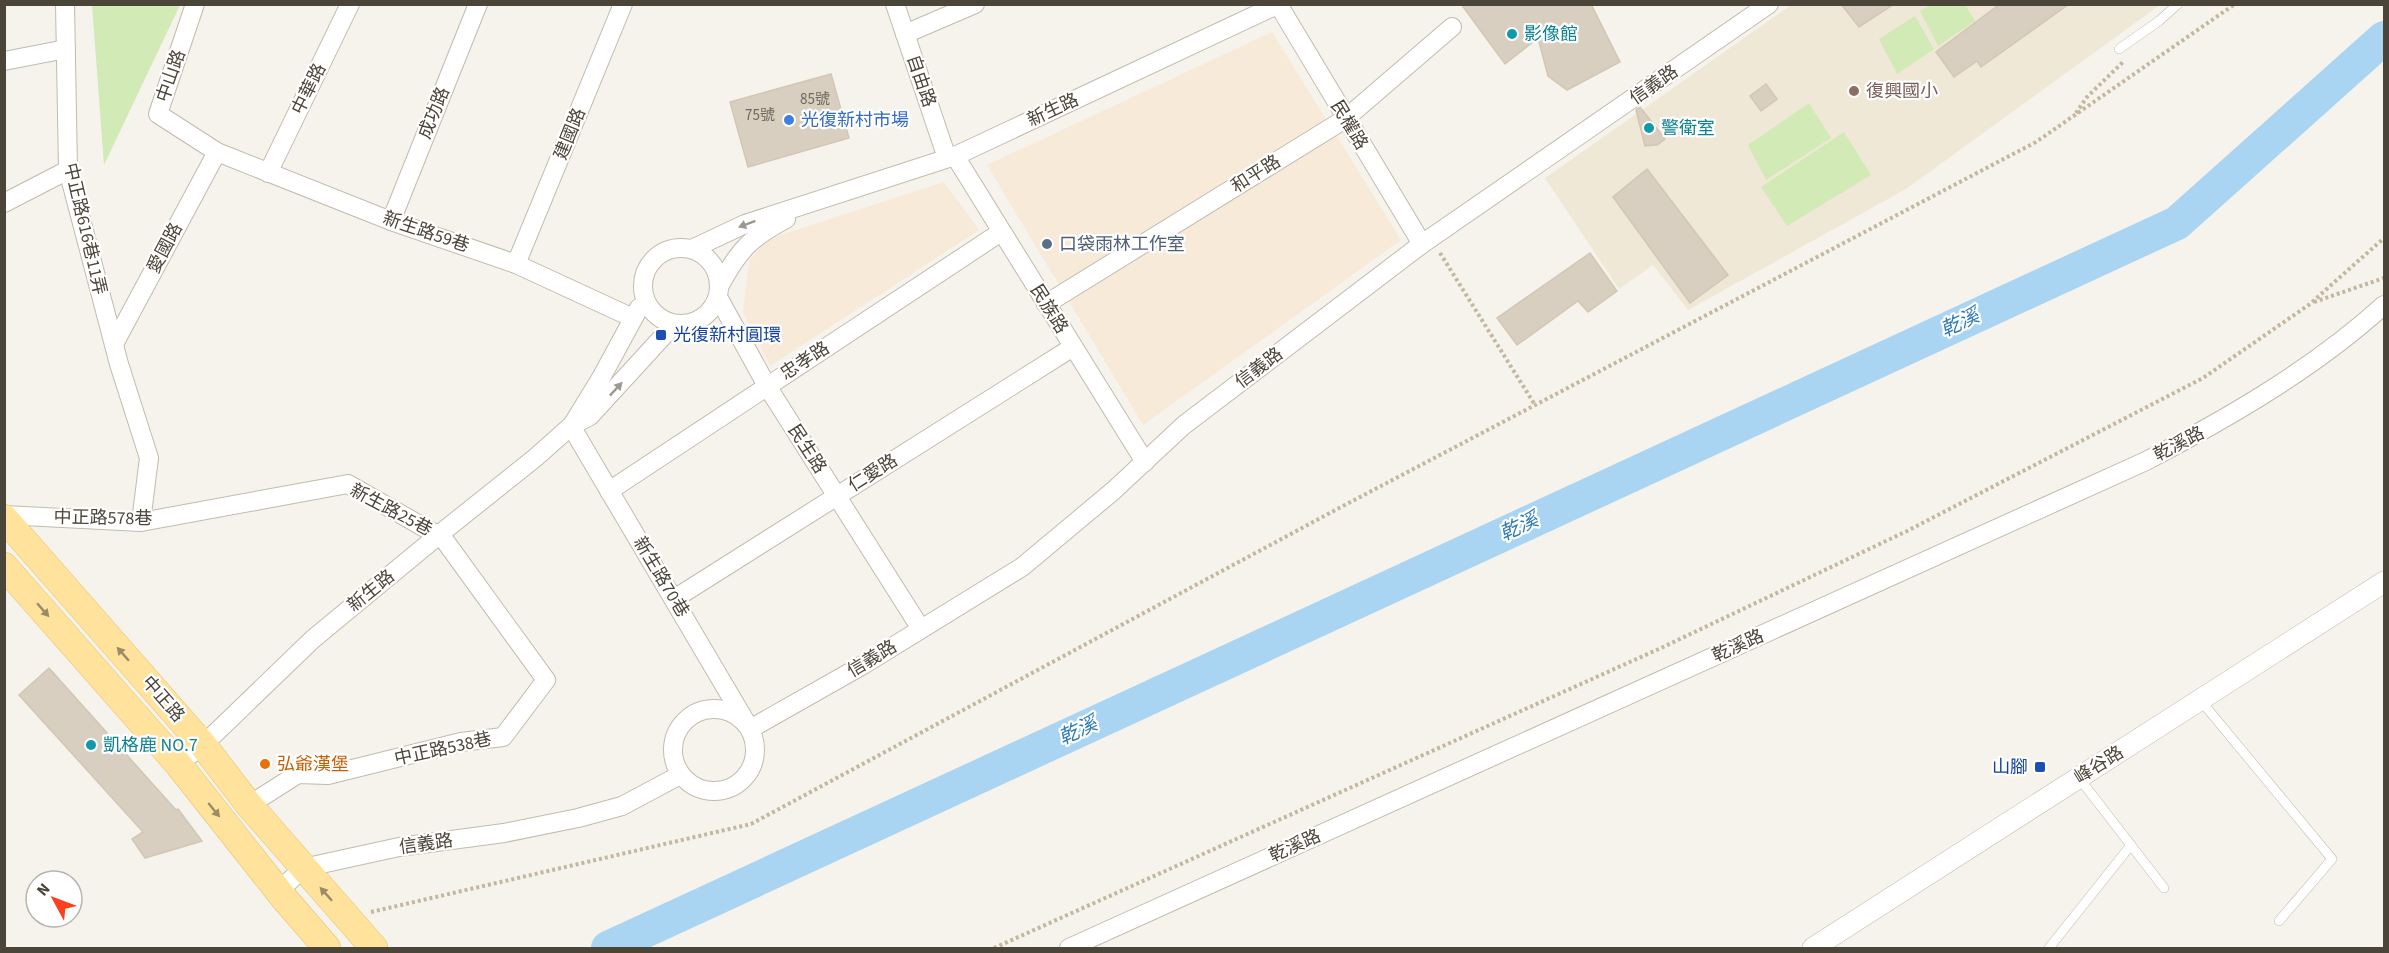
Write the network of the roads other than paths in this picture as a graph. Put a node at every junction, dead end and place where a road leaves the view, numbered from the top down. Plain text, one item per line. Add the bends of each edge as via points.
1 (65, 4) edge
2 (195, 4) edge
3 (350, 4) edge
4 (478, 4) edge
5 (623, 4) edge
6 (896, 4) edge
7 (975, 4) edge
8 (1769, 4) edge
9 (2178, 4) edge
10 (1278, 5) edge
11 (1452, 27) dead end
12 (904, 34) junction
13 (66, 49) junction
14 (2119, 49) dead end
15 (4, 61) edge
16 (1345, 119) junction
17 (217, 152) junction
18 (951, 157) junction
19 (68, 170) junction
20 (268, 172) junction
21 (822, 200) junction
22 (4, 202) edge
23 (391, 221) junction
24 (1000, 232) junction
25 (1426, 242) junction
26 (692, 249) junction
27 (516, 264) junction
28 (719, 291) junction
29 (645, 300) junction
30 (1046, 304) junction
31 (2385, 305) edge
32 (633, 318) junction
33 (677, 324) junction
34 (114, 344) junction
35 (1073, 346) junction
36 (767, 386) junction
37 (571, 426) junction
38 (1145, 462) junction
39 (609, 490) junction
40 (837, 496) junction
41 (272, 498) joint
42 (4, 517) edge
43 (141, 522) junction
44 (440, 535) junction
45 (4, 566) edge
46 (2385, 582) edge
47 (674, 599) junction
48 (921, 629) junction
49 (2201, 701) junction
50 (750, 729) junction
51 (203, 745) junction
52 (178, 764) junction
53 (680, 775) junction
54 (2079, 778) junction
55 (249, 805) junction
56 (2131, 845) junction
57 (303, 868) junction
58 (2164, 888) dead end
59 (279, 891) junction
60 (2278, 921) dead end
61 (370, 943) edge
62 (327, 948) edge
63 (1069, 948) edge
64 (1813, 948) edge
65 (2049, 948) edge

1 - 13 street, 中正路616巷11弄
2 - 17 street, 中山路 via 158,114
3 - 20 street, 中華路
4 - 23 street, 成功路
5 - 27 street, 建國路
6 - 12 street, 自由路
7 - 12 street
8 - 25 street, 信義路
9 - 14 lane
10 - 16 street, 民權路
10 - 18 street, 新生路
11 - 16 street, 和平路
12 - 18 street, 自由路
13 - 15 street
13 - 19 street, 中正路616巷11弄
16 - 25 street, 民權路
16 - 30 street, 和平路
17 - 20 street, 新生路59巷
17 - 34 street, 愛國路
18 - 21 street, 新生路
18 - 24 street, 民族路
19 - 22 street
19 - 34 street, 中正路616巷11弄
20 - 23 street, 新生路59巷
21 -> 26 street, 新生路 via 745,224
21 - 28 street, 新生路 via 751,241 733,261
23 - 27 street, 新生路59巷
24 - 30 street, 民族路
24 - 36 street, 忠孝路
25 - 38 street, 信義路 via 1193,419
26 - 28 street via 712,263
26 - 29 street, 新生路 via 668,250 649,264 644,276
27 - 32 street, 新生路59巷
28 - 33 street, 新生路 via 706,315
28 - 36 street, 民生路
29 - 32 street, 新生路
29 - 33 street via 650,311
30 - 35 street, 民族路
31 - 63 street, 乾溪路 via 2307,365 2212,427 2146,461
32 - 37 street, 新生路
37 -> 33 street, 新生路 via 590,416
34 - 43 street, 中正路616巷11弄 via 149,458
35 - 38 street, 民族路
35 - 40 street, 仁愛路
36 - 39 street, 忠孝路
36 - 40 street, 民生路
37 - 39 street, 新生路70巷
37 - 44 street, 新生路
38 - 48 street, 信義路 via 1022,567
39 - 47 street, 新生路70巷
40 - 47 street, 仁愛路
40 - 48 street, 民生路
41 - 43 street, 中正路578巷
41 - 44 street, 新生路25巷 via 348,484
42 - 43 street, 中正路578巷
51 -> 42 main road, 中正路
44 - 51 street, 新生路 via 313,639
44 - 55 street, 中正路538巷 via 546,680 503,737 461,742 328,775 298,774
45 -> 52 main road, 中正路
46 - 49 street, 峰谷路
47 - 50 street, 新生路70巷
48 - 50 street, 信義路
49 - 54 street, 峰谷路
49 - 60 lane via 2332,859
50 - 53 street via 754,756 750,770 736,784 716,791 703,790
50 - 53 street via 724,710 692,715 682,723 672,749
51 - 52 street, 新生路
51 - 55 main road, 中正路
52 -> 59 main road, 中正路
53 - 57 street, 信義路 via 622,806 578,818
54 - 56 lane
54 - 64 street, 峰谷路
55 - 57 main road, 中正路
56 - 58 lane
56 - 65 lane
57 - 59 street
61 -> 57 main road, 中正路
59 - 62 main road, 中正路

